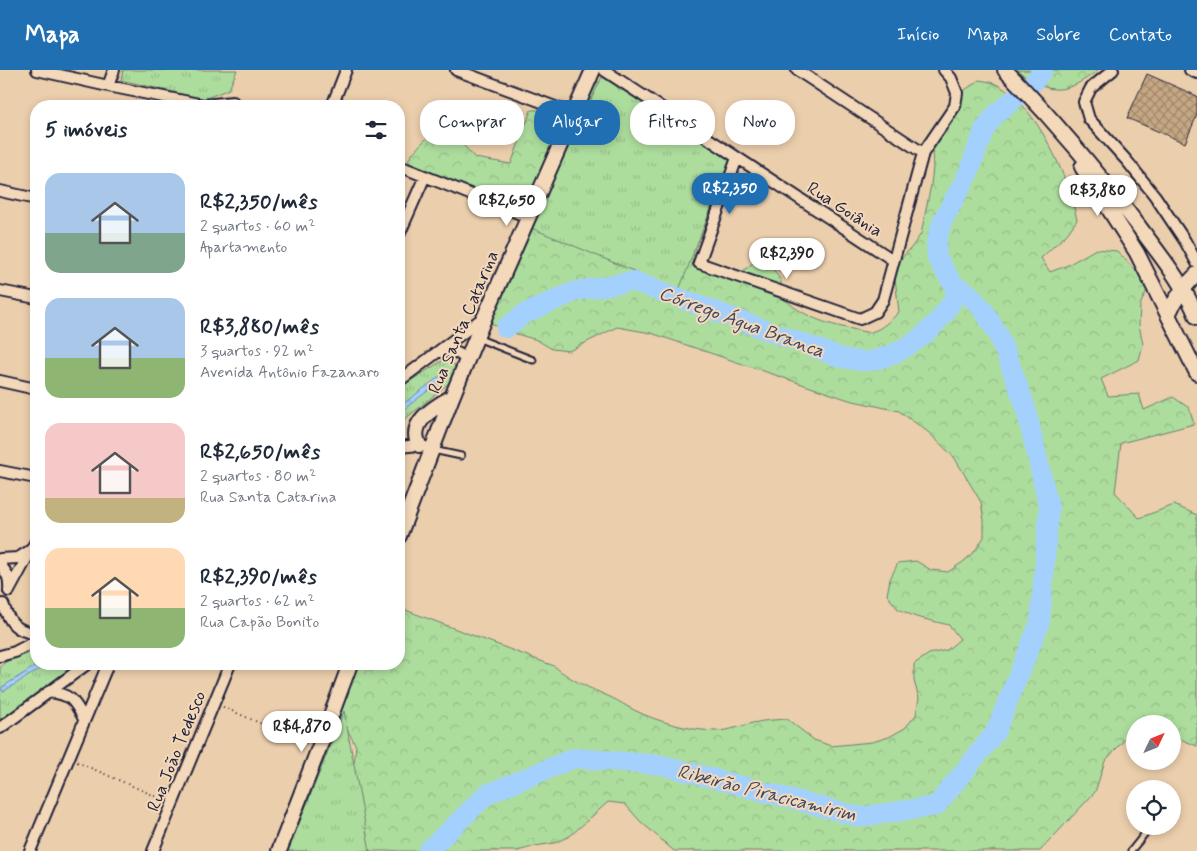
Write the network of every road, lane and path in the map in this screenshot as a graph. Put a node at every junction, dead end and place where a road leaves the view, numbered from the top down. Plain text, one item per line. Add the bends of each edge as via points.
1 (38, 70) edge
2 (114, 70) edge
3 (346, 70) edge
4 (456, 70) edge
5 (593, 70) edge
6 (604, 70) edge
7 (796, 70) edge
8 (944, 70) edge
9 (1006, 70) edge
10 (1113, 70) edge
11 (1190, 70) edge
12 (1197, 73) edge
13 (108, 86) junction
14 (179, 100) edge
15 (334, 100) edge
16 (536, 100) edge
17 (580, 100) edge
18 (1043, 109) junction
19 (560, 145) edge
20 (924, 153) junction
21 (737, 158) junction
22 (405, 168) edge
23 (425, 176) junction
24 (0, 191) edge
25 (30, 198) edge
26 (528, 217) junction
27 (405, 221) edge
28 (893, 260) junction
29 (1197, 263) edge
30 (1197, 274) edge
31 (1183, 288) junction
32 (0, 290) edge
33 (30, 297) edge
34 (1196, 309) edge
35 (1168, 315) junction
36 (485, 316) junction
37 (476, 338) junction
38 (439, 352) junction
39 (467, 360) junction
40 (533, 360) dead end
41 (1197, 371) edge
42 (405, 377) edge
43 (0, 381) edge
44 (30, 388) edge
45 (452, 397) junction
46 (405, 447) edge
47 (426, 447) junction
48 (461, 456) dead end
49 (0, 471) edge
50 (30, 477) edge
51 (405, 516) edge
52 (30, 548) edge
53 (30, 553) edge
54 (0, 559) edge
55 (0, 565) edge
56 (10, 591) junction
57 (2, 606) edge
58 (0, 616) edge
59 (30, 632) edge
60 (30, 644) edge
61 (0, 656) edge
62 (79, 670) edge
63 (105, 670) edge
64 (228, 670) edge
65 (348, 670) edge
66 (48, 692) junction
67 (214, 703) junction
68 (84, 720) junction
69 (0, 728) edge
70 (320, 748) junction
71 (68, 758) junction
72 (172, 803) junction
73 (1143, 835) edge
74 (30, 851) edge
75 (153, 851) edge
76 (279, 851) edge
77 (1131, 851) edge

1 - 13 street
2 - 13 street
3 - 15 street
4 - 16 street
5 - 17 street, Rua Santa Catarina
6 - 21 street, Rua Goiânia
7 - 20 street
8 - 20 street via 957,93 955,106
9 - 18 street
10 - 29 street via 1091,88 1084,102 1089,119 1156,196
11 - 12 street
13 - 14 street
18 - 31 street via 1095,170
18 - 35 street via 1137,253
19 - 26 street, Rua Santa Catarina
20 - 28 street
21 - 28 street, Rua Goiânia
21 - 28 street via 699,263 860,319 875,312 883,300
22 - 23 street
23 - 26 street
23 - 27 street
24 - 25 street
26 - 36 street, Rua Santa Catarina
30 - 31 street
31 - 34 street
31 - 35 street
32 - 33 street
35 - 41 street
36 - 37 street, Rua Santa Catarina
36 - 38 street
37 - 39 street, Rua Santa Catarina
37 - 40 lane
38 - 39 street via 454,351
38 - 42 street
39 - 45 street, Rua Santa Catarina
43 - 44 street
45 - 47 street, Rua Santa Catarina
45 - 47 street via 430,410 416,431 416,438
46 - 47 street
47 - 48 lane
47 - 51 street, Rua Santa Catarina
49 - 50 street
52 - 54 street via 18,558
53 - 56 street
55 - 56 street via 7,574
56 - 57 street
57 - 58 street
57 - 59 street via 13,625
60 - 61 street
62 - 66 street
63 - 68 street
64 - 67 street, Rua João Tedesco
65 - 70 street
66 - 68 street via 61,693 76,702
66 - 69 street
67 - 70 path
67 - 72 street, Rua João Tedesco
68 - 71 street
70 - 76 street
71 - 72 path
71 - 74 street
72 - 75 street, Rua João Tedesco
73 - 77 lane

